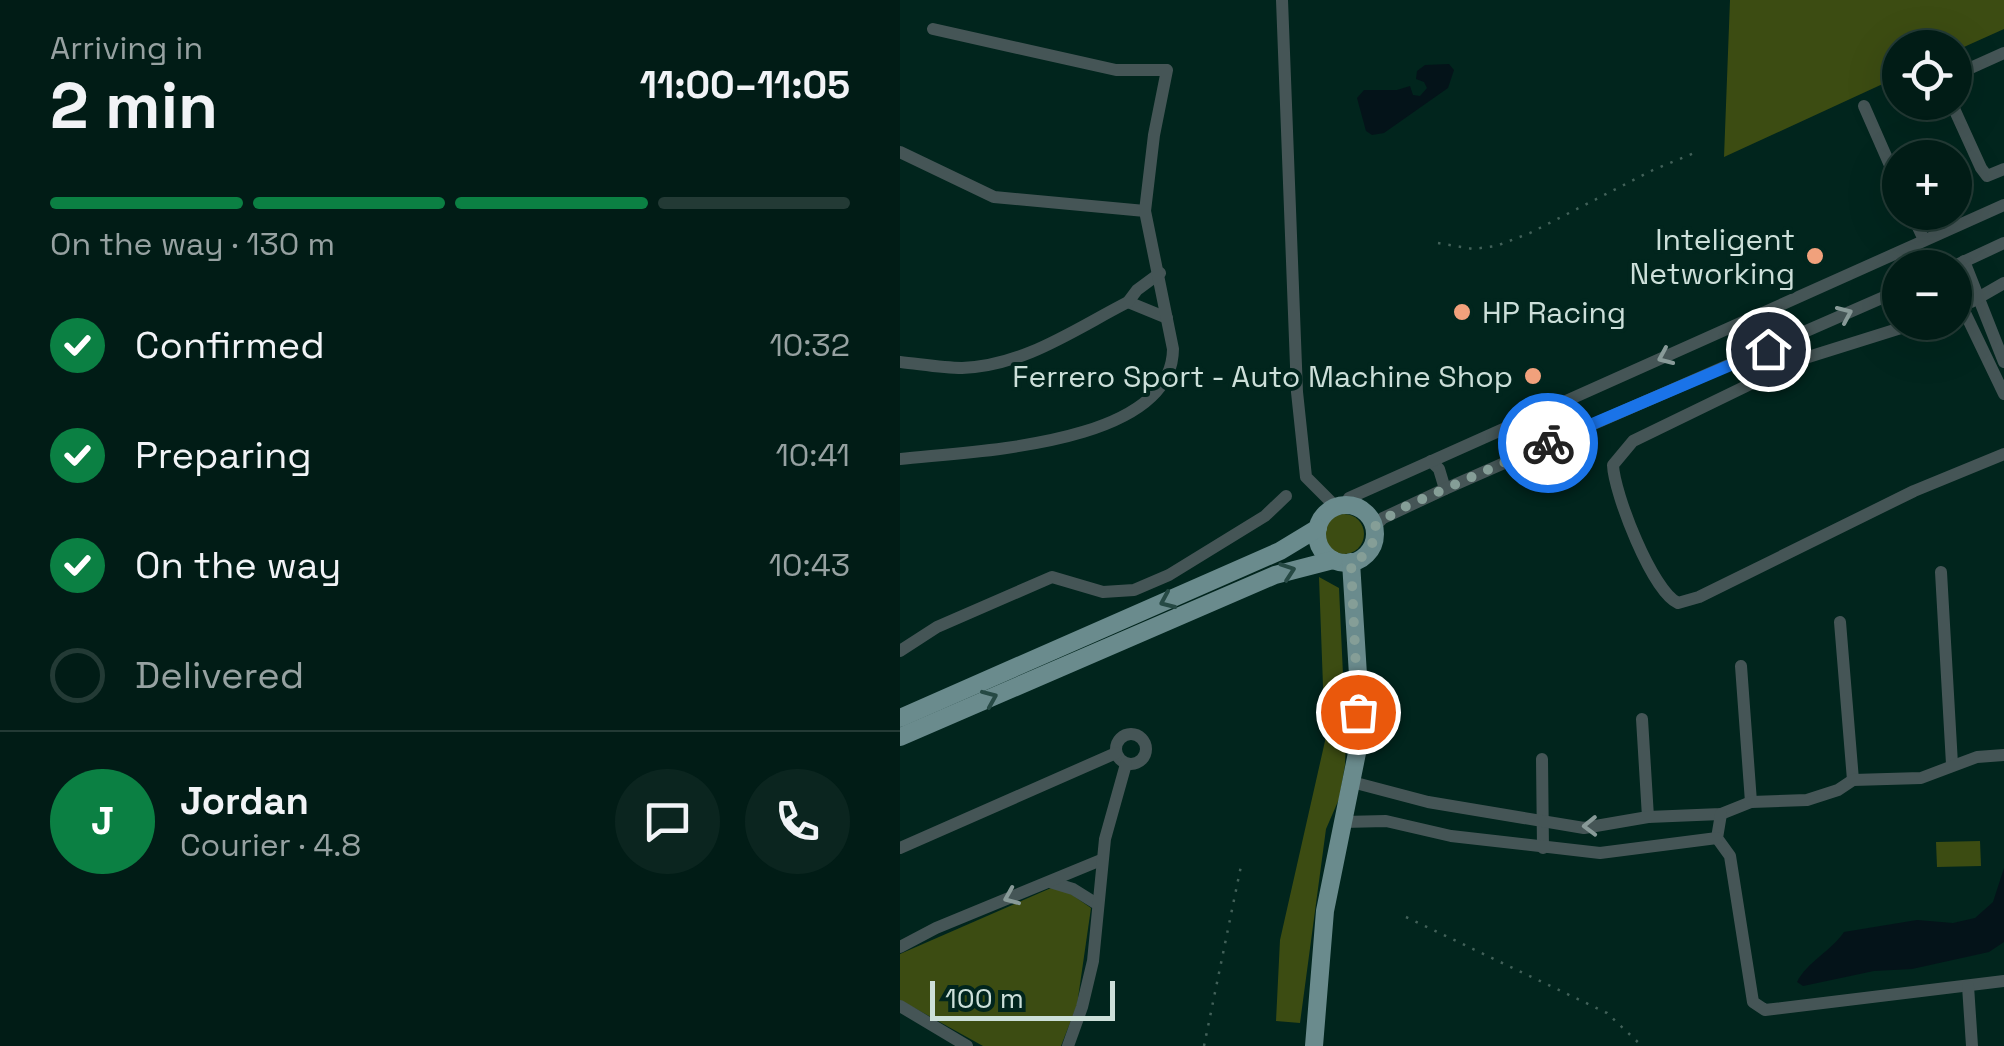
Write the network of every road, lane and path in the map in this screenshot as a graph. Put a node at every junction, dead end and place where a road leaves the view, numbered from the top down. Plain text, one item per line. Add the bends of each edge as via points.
1 (1282, 0) edge
2 (932, 29) dead end
3 (2004, 53) edge
4 (1972, 67) edge
5 (1864, 106) dead end
6 (1960, 120) edge
7 (1882, 147) edge
8 (1699, 151) dead end
9 (900, 152) edge
10 (2004, 168) edge
11 (2004, 205) edge
12 (1145, 210) junction
13 (1919, 230) edge
14 (1924, 240) junction
15 (1438, 243) dead end
16 (2004, 243) edge
17 (1972, 257) edge
18 (1160, 273) junction
19 (1972, 282) edge
20 (2004, 284) edge
21 (1882, 298) edge
22 (1978, 298) junction
23 (1972, 301) edge
24 (1128, 302) junction
25 (1167, 318) junction
26 (1754, 318) junction
27 (1972, 333) edge
28 (1882, 334) edge
29 (1768, 349) junction
30 (900, 362) edge
31 (2004, 362) edge
32 (2004, 394) edge
33 (1540, 411) junction
34 (1553, 441) junction
35 (2004, 454) edge
36 (900, 459) edge
37 (1431, 460) junction
38 (1446, 489) junction
39 (1286, 496) dead end
40 (1340, 506) junction
41 (1374, 527) junction
42 (1318, 528) junction
43 (1342, 561) junction
44 (1941, 572) dead end
45 (1840, 622) dead end
46 (900, 652) edge
47 (1742, 666) dead end
48 (900, 718) edge
49 (1642, 719) dead end
50 (900, 737) edge
51 (2004, 756) edge
52 (1542, 759) dead end
53 (1952, 764) junction
54 (1853, 780) junction
55 (1352, 782) junction
56 (1391, 793) junction
57 (1751, 802) junction
58 (1722, 814) junction
59 (1648, 817) junction
60 (1386, 821) junction
61 (1343, 822) junction
62 (1543, 823) junction
63 (1717, 838) junction
64 (900, 848) edge
65 (1544, 848) junction
66 (1101, 860) junction
67 (1242, 861) dead end
68 (1049, 882) junction
69 (1097, 904) junction
70 (1406, 918) dead end
71 (900, 947) edge
72 (2004, 981) edge
73 (1968, 986) junction
74 (900, 1006) edge
75 (967, 1046) edge
76 (1068, 1046) edge
77 (1204, 1046) edge
78 (1314, 1046) edge
79 (1642, 1046) edge
80 (1972, 1046) edge

1 - 40 street via 1296,392 1306,476
2 - 12 street via 1116,70 1167,70
3 - 4 street
5 - 7 street
6 - 10 street via 1987,176
8 - 15 path via 1496,246
9 - 12 street via 994,197
11 - 14 street
12 - 18 street
13 - 14 street
14 - 26 street
16 - 17 street
18 - 24 street
18 - 25 street
19 - 22 street
20 - 22 street
29 -> 21 street
22 - 23 street
22 - 31 street
24 - 25 street
24 - 30 street via 998,364
25 - 36 street via 1173,367 1163,385 1125,413 1039,444
26 - 29 street
26 -> 33 street
27 - 32 street
28 - 35 street via 1802,360 1633,441 1613,465 1614,484 1661,590 1678,602 1700,597
29 - 34 street
33 - 34 street
33 - 37 street
34 - 38 street
37 - 38 street
37 - 40 street
38 - 41 street
39 - 46 street via 1265,516 1134,590 1103,592 1052,577 937,627
40 - 41 main road via 1363,511
40 - 42 main road
41 - 43 main road via 1372,546 1360,560
42 - 43 main road via 1320,546
42 -> 48 main road via 1280,551
50 -> 43 main road via 1275,575
43 - 55 main road via 1358,675
44 - 53 street
45 - 54 street
47 - 57 street
49 - 59 street
51 - 53 street
52 - 62 street
53 - 54 street via 1922,778
54 - 57 street via 1807,800
55 - 56 street
55 - 61 main road
56 - 60 street
56 - 62 street
57 - 58 street
58 - 59 street
58 - 63 street
59 -> 62 street via 1604,827
60 - 61 street
60 - 65 street
61 - 78 main road via 1325,912
62 - 65 street
63 - 65 street via 1600,854
63 - 73 street via 1730,856 1759,1008
64 - 66 street via 1121,758
66 - 68 street
66 - 69 street
67 - 77 path
68 - 69 street
68 -> 71 street
69 - 76 street via 1093,961
70 - 79 path via 1607,1013
72 - 73 street
73 - 80 street
74 - 75 street

